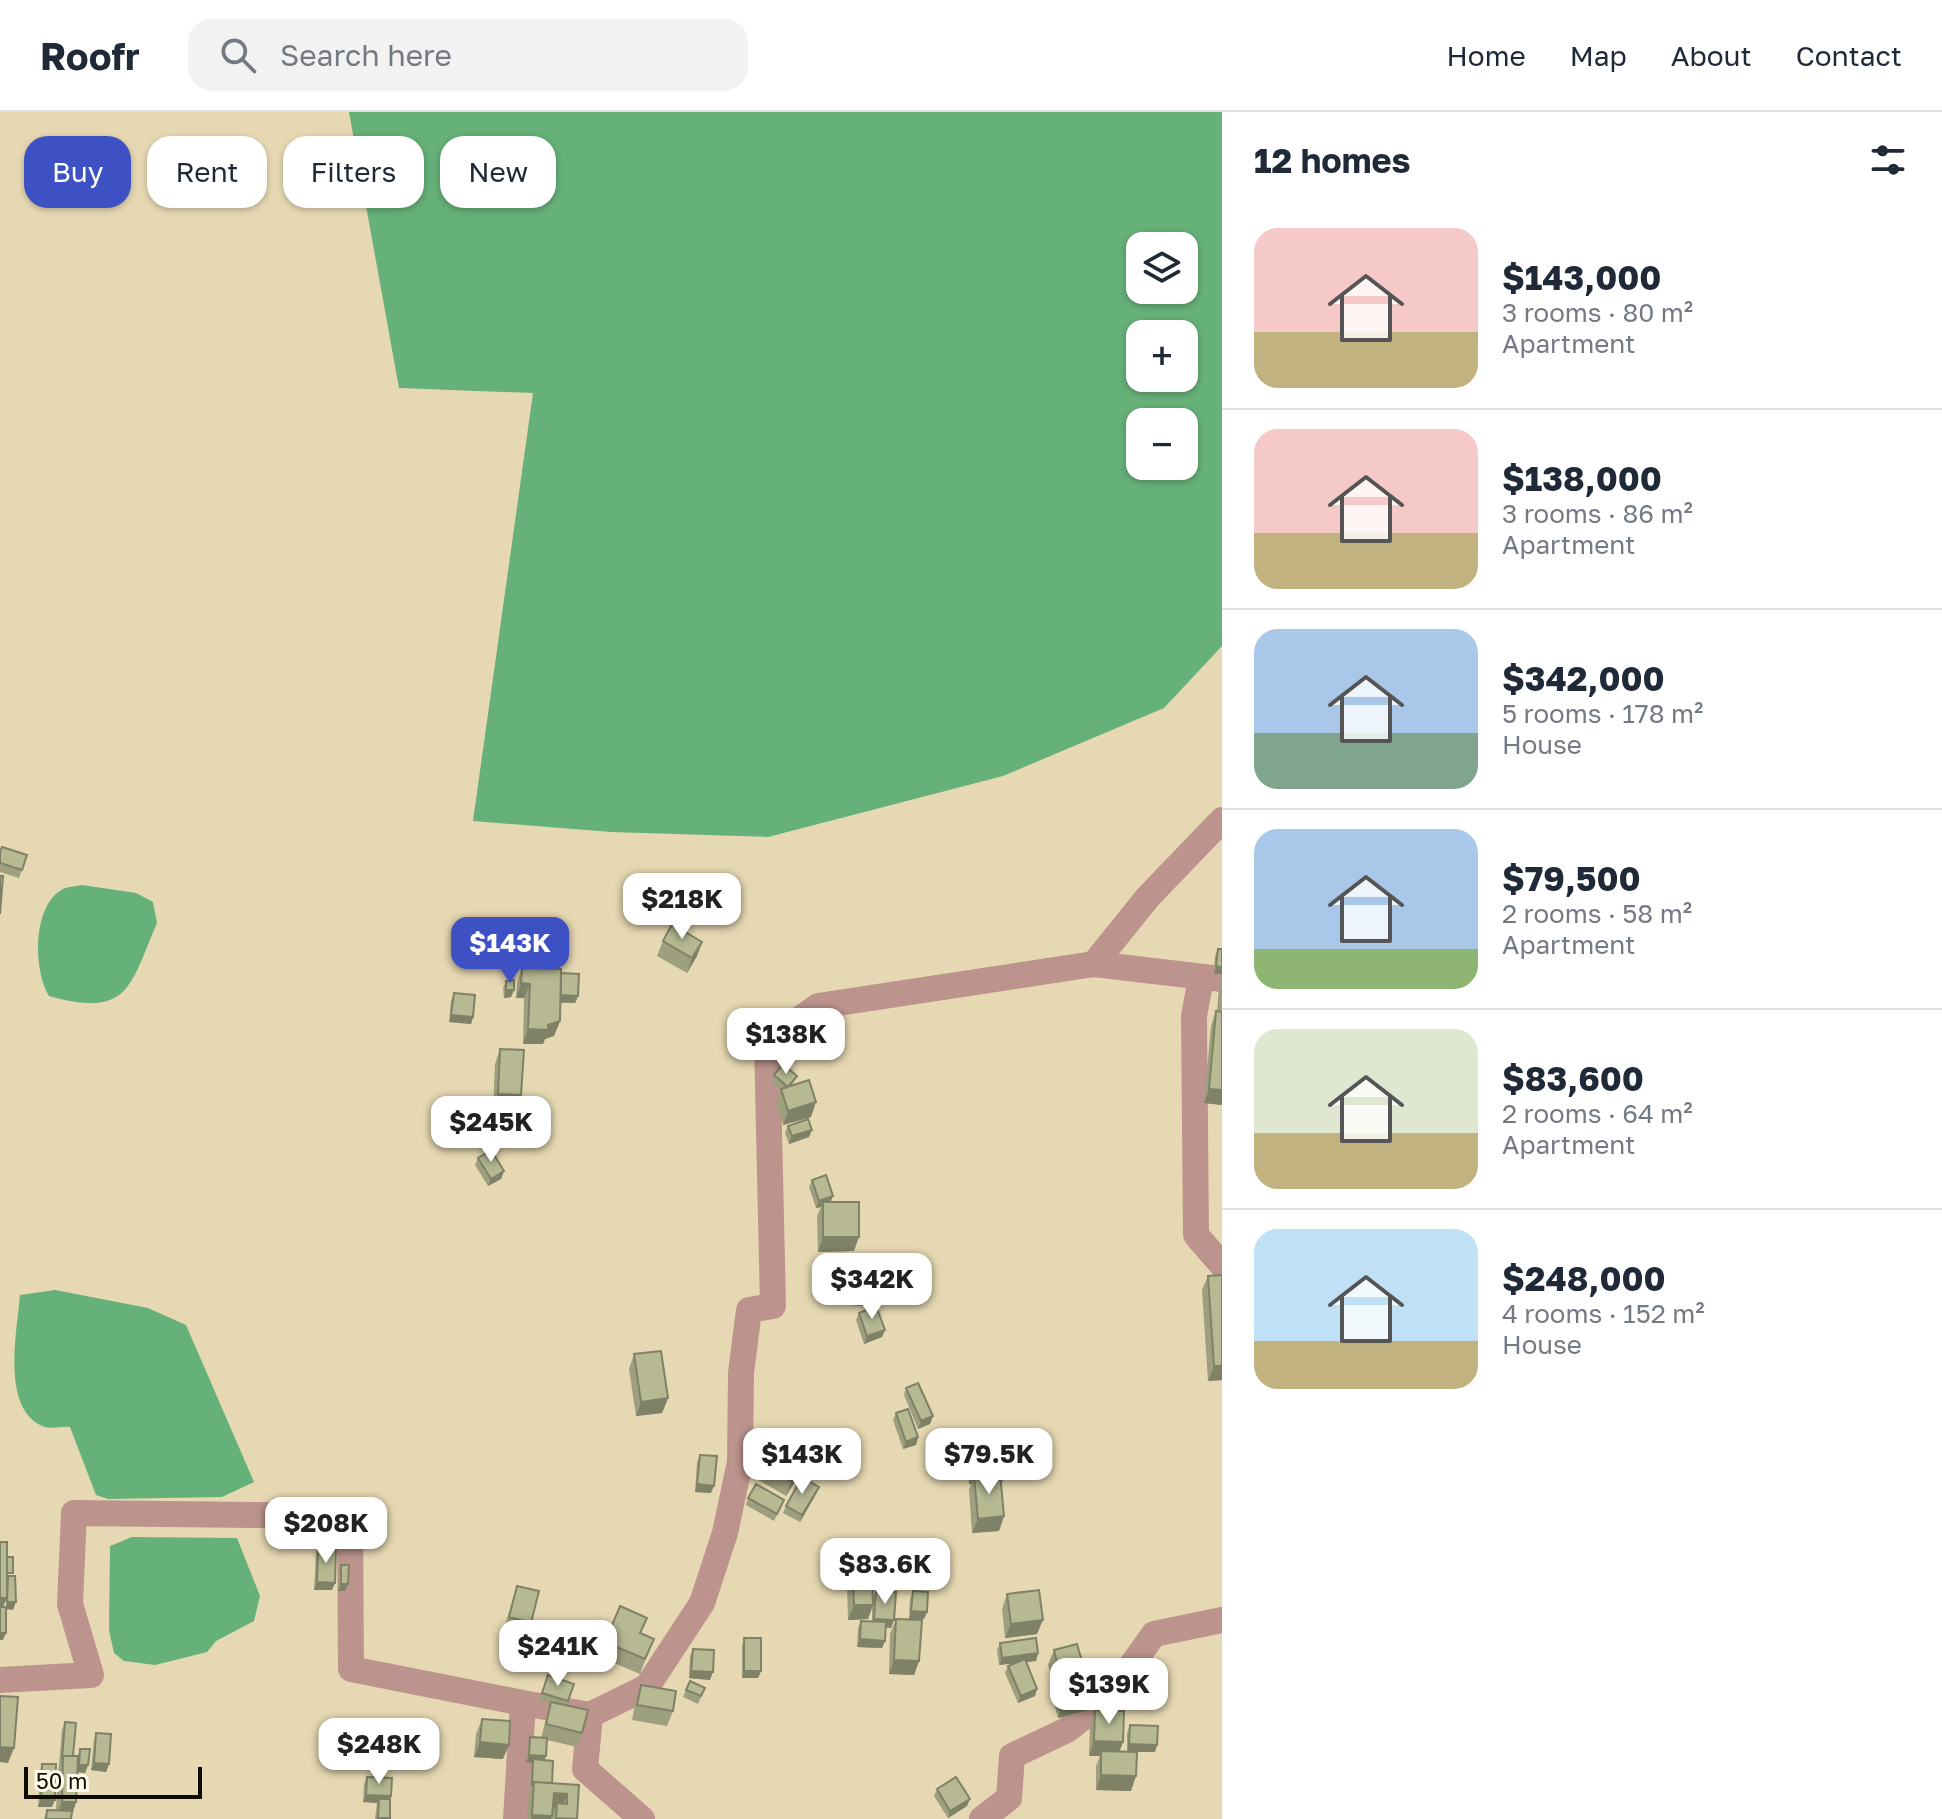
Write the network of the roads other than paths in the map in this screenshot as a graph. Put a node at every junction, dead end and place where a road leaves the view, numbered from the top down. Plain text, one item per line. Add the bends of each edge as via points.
1 (1222, 820) edge
2 (1094, 964) junction
3 (1211, 978) edge
4 (1222, 1265) edge
5 (1222, 1620) edge
6 (0, 1680) edge
7 (523, 1703) junction
8 (590, 1715) junction
9 (516, 1819) edge
10 (642, 1819) edge
11 (982, 1819) edge

1 - 2 street via 1148,897
2 - 3 street
2 - 8 street via 818,1006 767,1043 773,1306 749,1310 741,1373 740,1462 725,1533 702,1603 647,1687
3 - 4 street via 1193,1047 1196,1235
5 - 11 street via 1154,1634 1108,1698 1067,1730 1012,1756 1009,1798
6 - 7 street via 91,1675 70,1604 74,1513 350,1516 351,1669
7 - 8 street
7 - 9 street
8 - 10 street via 585,1769

